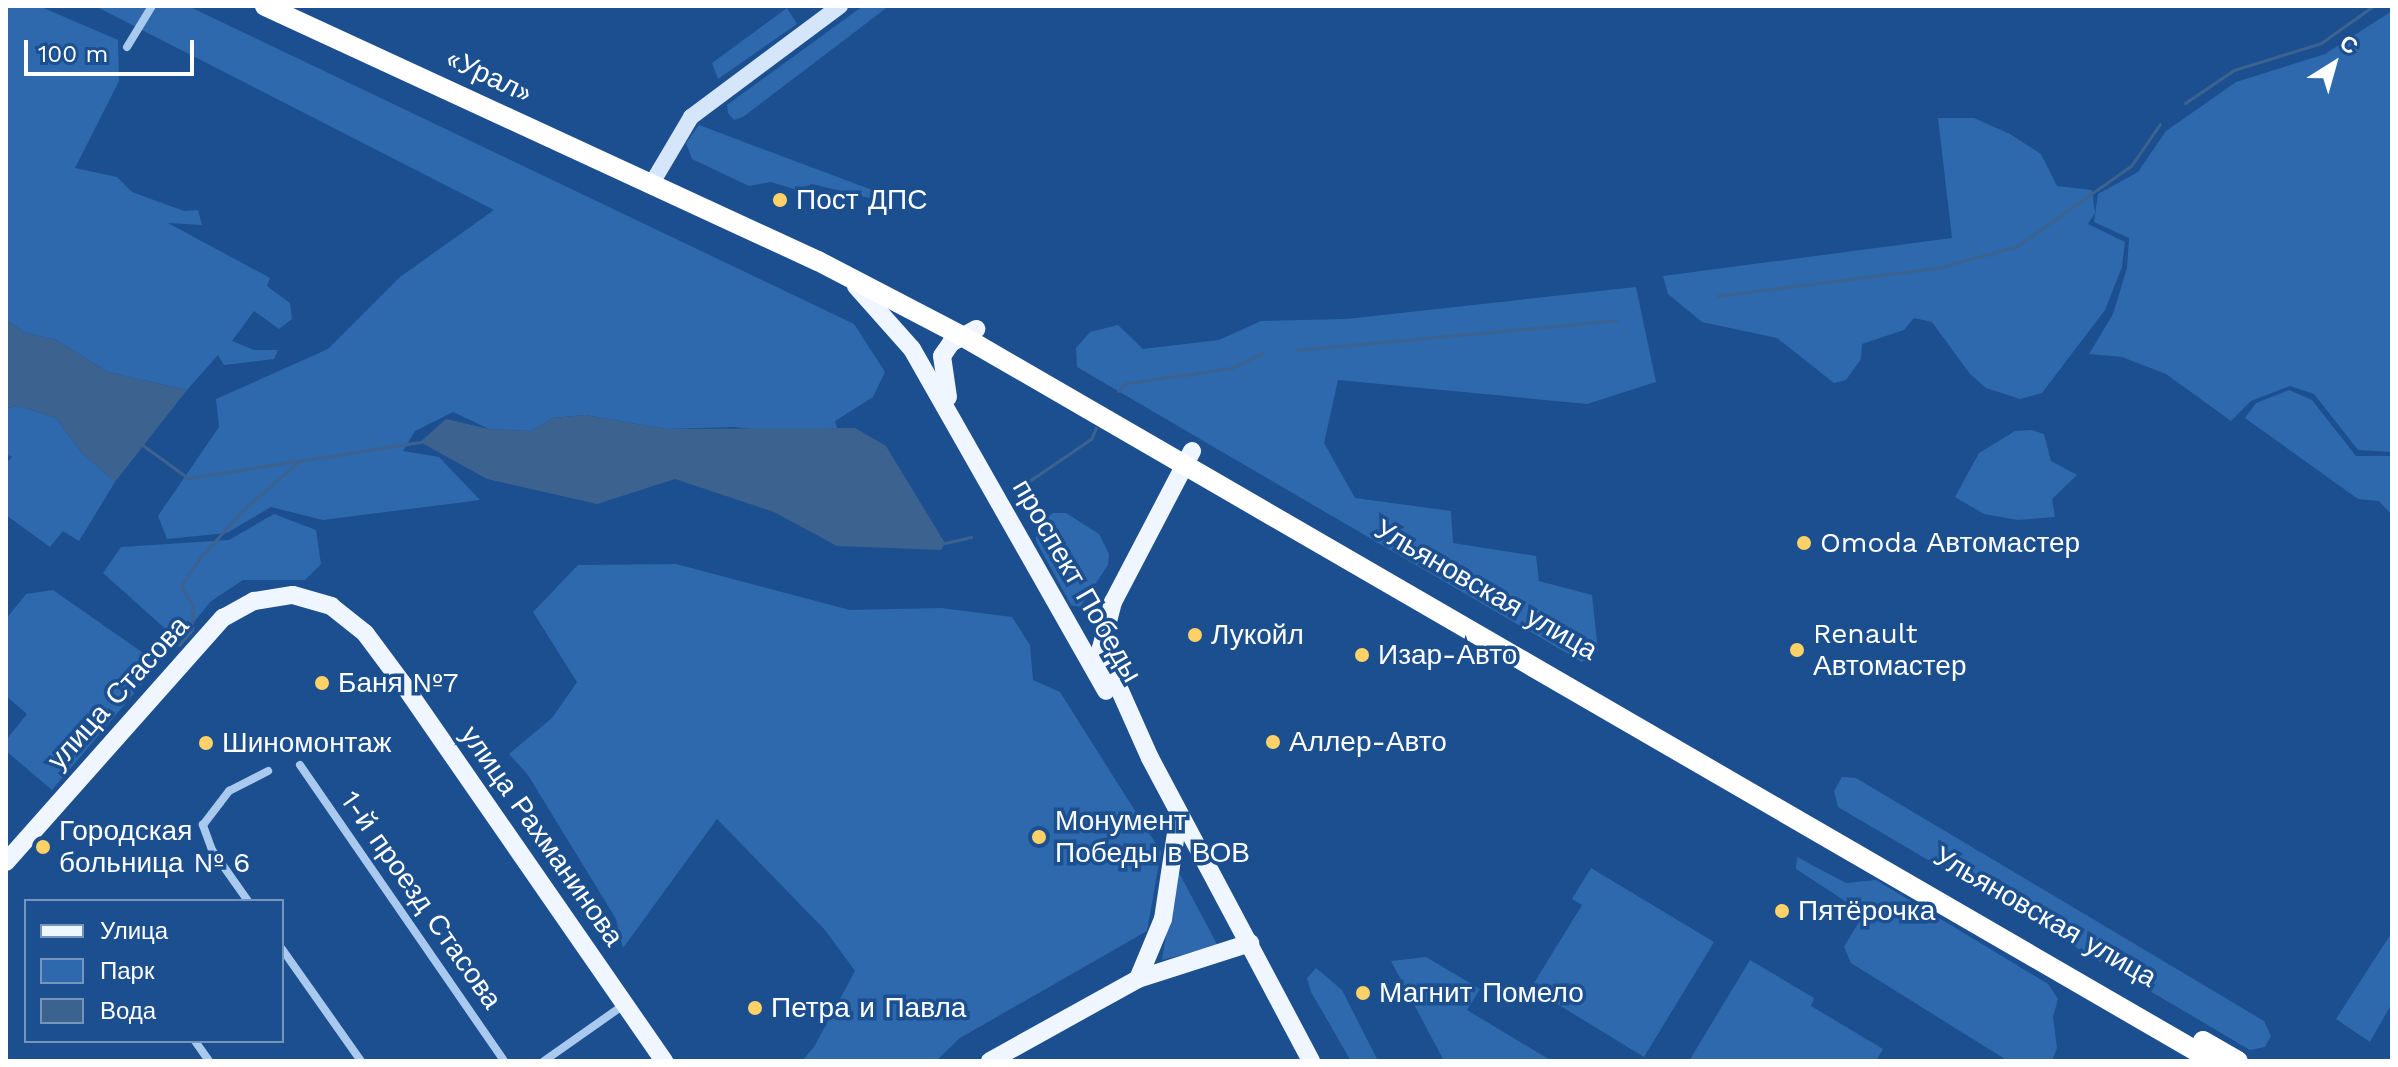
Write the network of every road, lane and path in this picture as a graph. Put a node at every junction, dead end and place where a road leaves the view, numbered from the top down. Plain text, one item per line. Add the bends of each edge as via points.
1 (152, 6) edge
2 (265, 6) edge
3 (295, 6) edge
4 (840, 6) edge
5 (127, 47) dead end
6 (654, 178) junction
7 (691, 195) junction
8 (837, 271) junction
9 (969, 332) junction
10 (964, 437) junction
11 (1189, 456) junction
12 (1173, 487) junction
13 (1241, 493) junction
14 (293, 595) joint
15 (1113, 602) junction
16 (1065, 621) junction
17 (1146, 750) junction
18 (300, 765) dead end
19 (268, 771) dead end
20 (1179, 813) junction
21 (6, 862) edge
22 (247, 899) edge
23 (1250, 943) junction
24 (284, 952) edge
25 (1138, 979) junction
26 (625, 1004) junction
27 (196, 1043) edge
28 (209, 1061) edge
29 (361, 1061) edge
30 (504, 1061) edge
31 (544, 1061) edge
32 (664, 1061) edge
33 (990, 1061) edge
34 (1311, 1061) edge
35 (2213, 1061) edge
36 (2238, 1061) edge

1 - 5 street
2 - 6 highway, «Урал»
3 - 6 highway, «Урал»
4 - 6 street via 705,104 677,133
6 - 7 highway, «Урал»
7 - 8 highway, Ульяновская улица
7 - 9 highway, Ульяновская улица
8 - 9 highway, Ульяновская улица
8 - 10 main road, проспект Победы via 899,329
9 - 10 main road, проспект Победы via 944,350 941,370
9 - 11 highway, Ульяновская улица
10 - 16 main road, проспект Победы
11 - 12 main road, проспект Победы
11 - 13 highway, Ульяновская улица
11 - 36 highway, Ульяновская улица
12 - 13 main road via 1192,476
12 - 15 main road, проспект Победы
13 - 35 highway, Ульяновская улица
14 - 21 main road, улица Стасова via 254,601 223,618
14 - 26 main road, улица Рахманинова via 331,606 365,633
15 - 16 main road via 1084,631
15 - 17 main road, проспект Победы via 1101,637 1103,661
16 - 17 main road, проспект Победы
17 - 20 main road, проспект Победы
18 - 30 street, 1-й проезд Стасова
19 - 22 street via 229,791 203,825 212,850
20 - 23 main road, проспект Победы
20 - 25 main road via 1163,919
23 - 25 main road
23 - 34 main road, проспект Победы
24 - 29 street
25 - 33 main road
26 - 31 street
26 - 32 main road, улица Рахманинова
27 - 28 street

